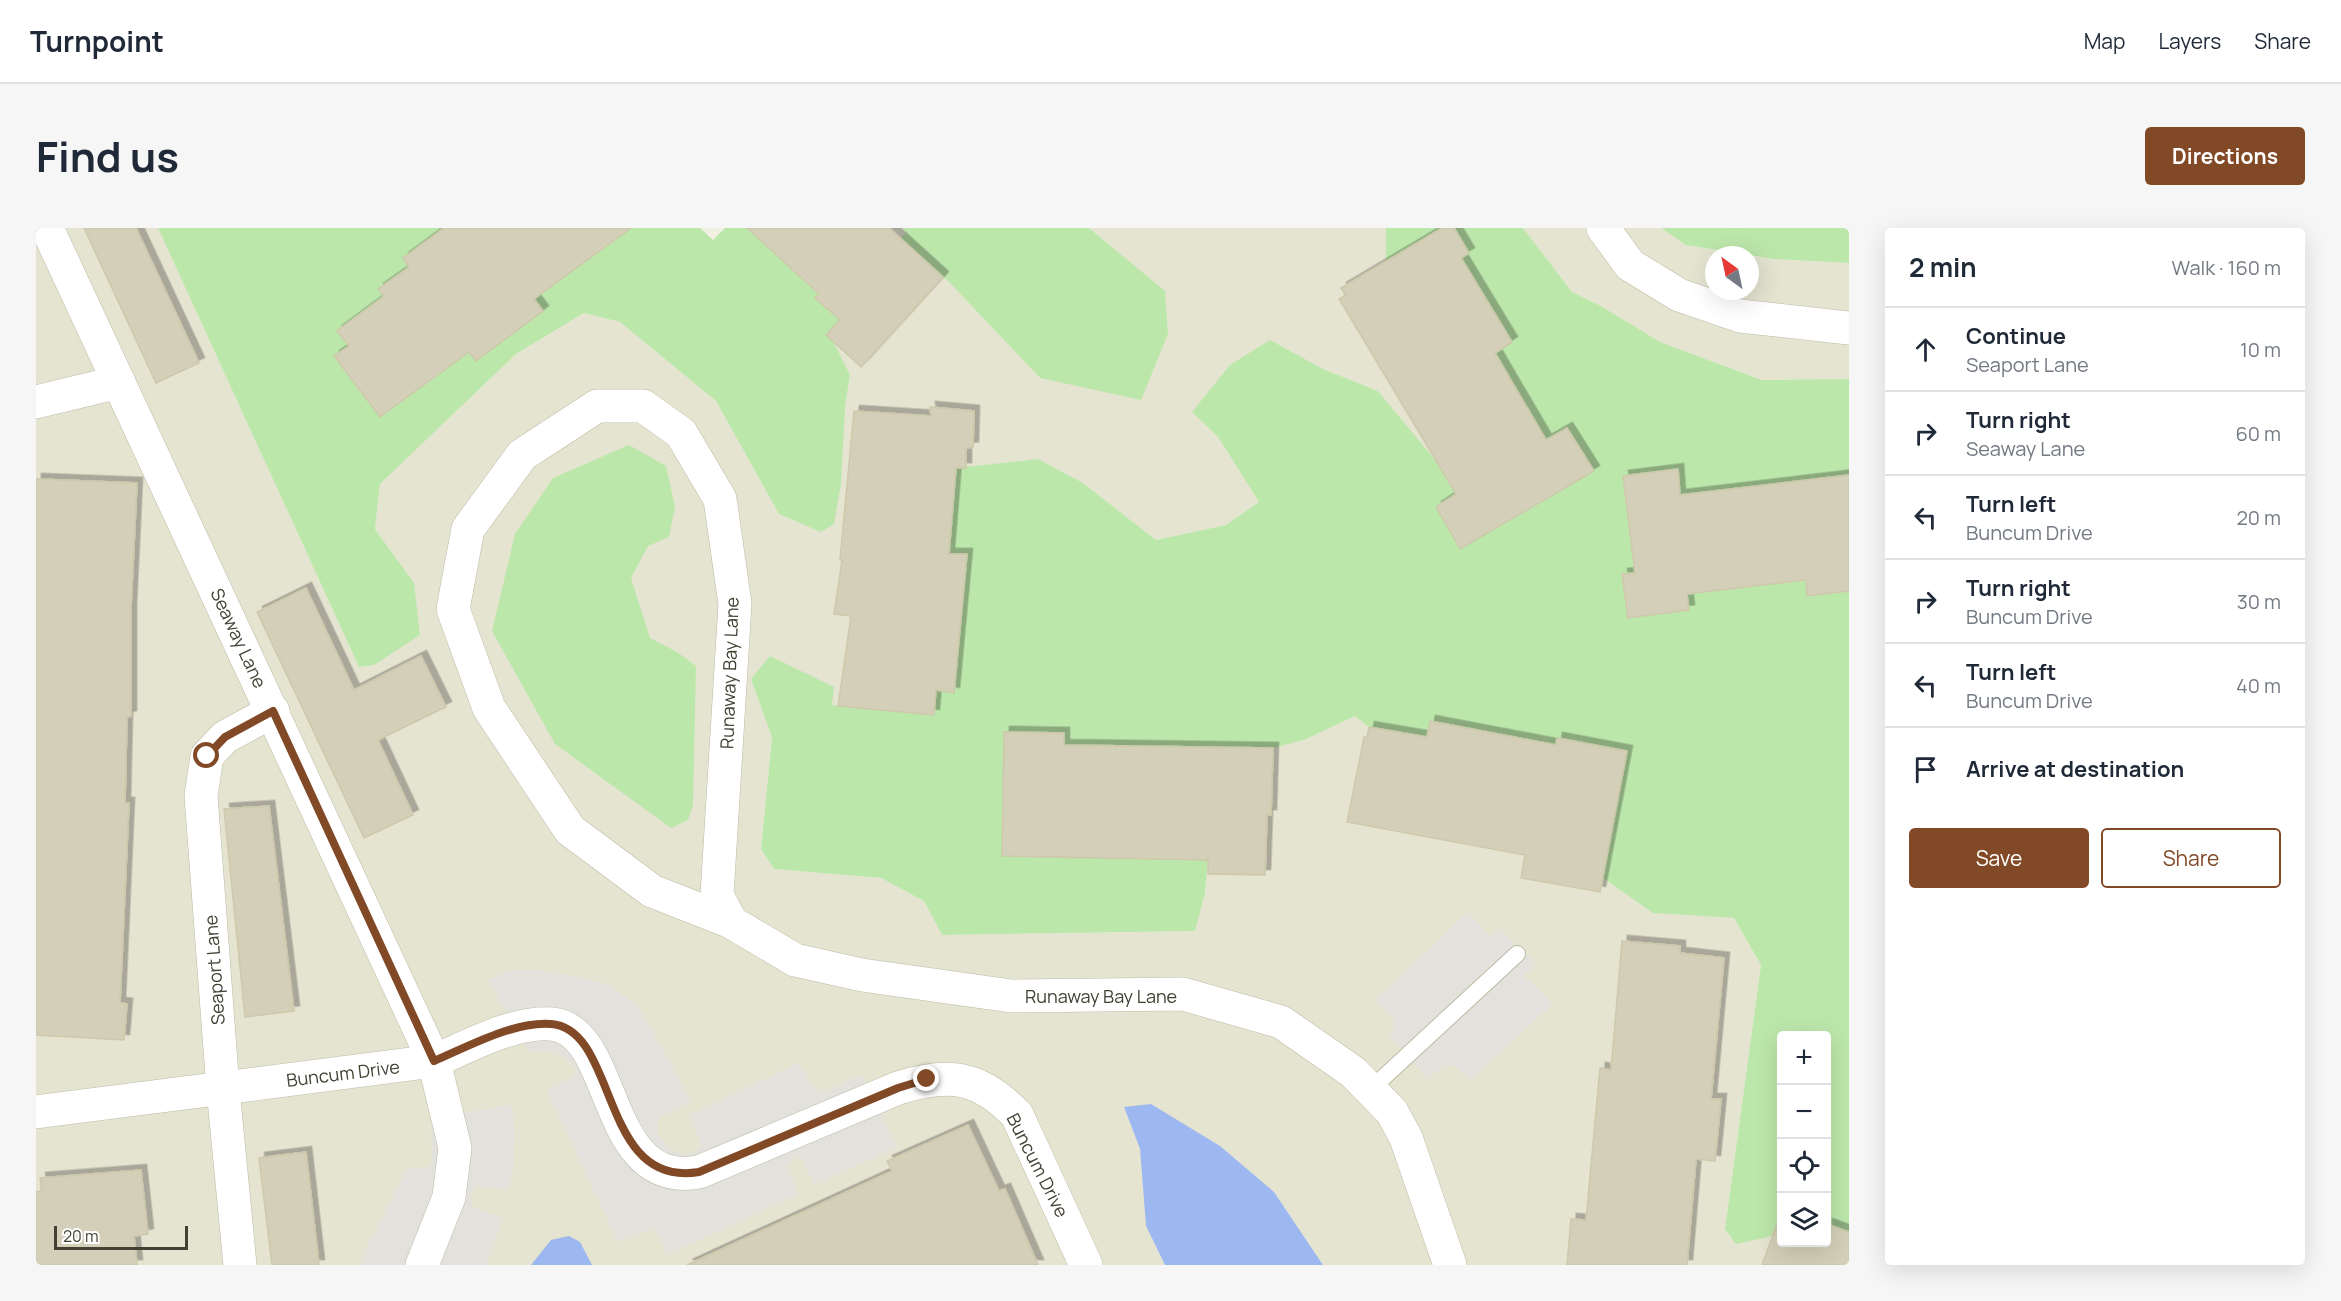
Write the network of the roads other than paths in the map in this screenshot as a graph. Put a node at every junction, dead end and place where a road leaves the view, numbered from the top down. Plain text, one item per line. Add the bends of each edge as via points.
1 (47, 228) edge
2 (1603, 228) edge
3 (1849, 328) edge
4 (119, 382) junction
5 (36, 402) edge
6 (273, 711) junction
7 (730, 922) junction
8 (1517, 954) dead end
9 (434, 1061) junction
10 (223, 1089) junction
11 (1371, 1089) junction
12 (36, 1112) edge
13 (240, 1265) edge
14 (422, 1265) edge
15 (1086, 1265) edge
16 (1450, 1265) edge

1 - 4 street, Seaway Lane
2 - 3 street via 1629,265 1679,295 1740,316
4 - 5 street
4 - 6 street, Seaway Lane
6 - 9 street, Seaway Lane
6 - 10 street, Seaport Lane via 225,737 207,756 201,796
7 - 7 street, Runaway Bay Lane via 717,895 735,604 720,499 681,433 642,406 597,406 522,455 468,529 453,609 489,708 570,830 652,891
7 - 11 street, Runaway Bay Lane via 795,960 862,975 1011,996 1183,994 1281,1022
8 - 11 lane
9 - 10 street, Buncum Drive
9 - 14 street, Seaway Lane via 455,1148 449,1197
9 - 15 street, Buncum Drive via 531,1024 554,1024 574,1033 587,1046 618,1119 638,1149 652,1165 682,1175 699,1172 927,1079 979,1084 999,1096 1017,1115
10 - 12 street, Buncum Drive
10 - 13 street, Seaport Lane
11 - 16 street, Runaway Bay Lane via 1392,1112 1406,1138

